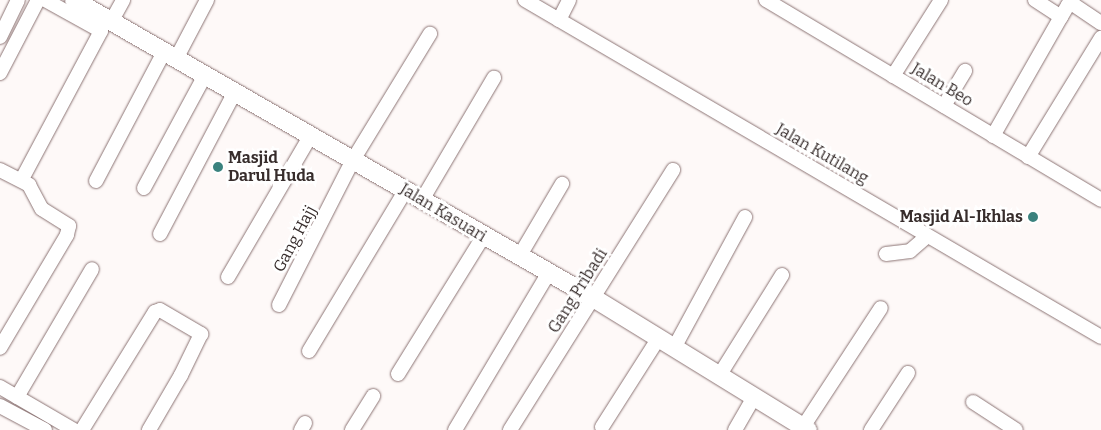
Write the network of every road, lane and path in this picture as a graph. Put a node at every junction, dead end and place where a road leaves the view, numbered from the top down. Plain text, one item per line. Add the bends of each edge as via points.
1 (18, 0) edge
2 (38, 0) edge
3 (45, 0) edge
4 (74, 0) edge
5 (124, 0) edge
6 (208, 0) edge
7 (525, 0) edge
8 (569, 0) edge
9 (766, 0) edge
10 (1035, 0) edge
11 (936, 2) edge
12 (1061, 16) junction
13 (559, 20) junction
14 (111, 22) junction
15 (1101, 23) edge
16 (430, 34) dead end
17 (0, 37) edge
18 (1101, 38) edge
19 (170, 56) junction
20 (965, 71) dead end
21 (0, 73) edge
22 (205, 75) junction
23 (893, 76) junction
24 (494, 78) dead end
25 (235, 92) junction
26 (944, 106) junction
27 (311, 135) junction
28 (993, 136) junction
29 (1028, 157) junction
30 (353, 160) junction
31 (0, 170) edge
32 (673, 170) dead end
33 (22, 179) junction
34 (96, 181) dead end
35 (562, 184) dead end
36 (144, 188) dead end
37 (406, 191) junction
38 (422, 200) junction
39 (1101, 200) edge
40 (745, 217) dead end
41 (160, 234) dead end
42 (926, 236) junction
43 (483, 237) junction
44 (886, 254) dead end
45 (519, 257) junction
46 (92, 269) dead end
47 (548, 274) junction
48 (782, 276) dead end
49 (228, 277) dead end
50 (594, 300) junction
51 (279, 305) dead end
52 (881, 308) dead end
53 (1101, 337) edge
54 (658, 339) junction
55 (0, 348) edge
56 (674, 348) junction
57 (309, 351) dead end
58 (908, 373) dead end
59 (398, 374) dead end
60 (719, 376) junction
61 (0, 387) edge
62 (373, 396) dead end
63 (17, 397) junction
64 (754, 397) junction
65 (972, 402) dead end
66 (0, 406) edge
67 (602, 427) dead end
68 (805, 428) edge
69 (45, 430) edge
70 (74, 430) edge
71 (82, 430) edge
72 (149, 430) edge
73 (352, 430) edge
74 (455, 430) edge
75 (510, 430) edge
76 (735, 430) edge
77 (872, 430) edge
78 (1016, 430) edge

1 - 17 street
2 - 21 street
3 - 33 street via 101,31
4 - 14 street, Jalan Kasuari
5 - 14 street
6 - 19 street
7 - 13 street, Jalan Kutilang
8 - 13 street
9 - 23 street, Jalan Beo
10 - 12 street
11 - 23 street
12 - 15 street via 1072,4
12 - 28 street
13 - 42 street, Jalan Kutilang
14 - 19 street, Jalan Kasuari
16 - 30 street, Gang Hajj
18 - 29 street
19 - 22 street, Jalan Kasuari
19 - 34 street
20 - 26 street
22 - 25 street, Jalan Kasuari
22 - 36 street
23 - 26 street, Jalan Beo
24 - 38 street
25 - 27 street, Jalan Kasuari
25 - 41 street
26 - 28 street, Jalan Beo
27 - 30 street, Jalan Kasuari
27 - 49 street
28 - 29 street, Jalan Beo
29 - 39 street, Jalan Beo
30 - 37 street, Jalan Kasuari
30 - 51 street, Gang Hajj
31 - 33 street
32 - 50 street, Gang Pribadi
33 - 55 street via 35,192 42,209 69,226 67,235
35 - 45 street
37 - 38 street, Jalan Kasuari
37 - 57 street
38 - 43 street, Jalan Kasuari
40 - 56 street
42 - 44 street via 910,252
42 - 53 street, Jalan Kutilang
43 - 45 street, Jalan Kasuari
43 - 59 street
45 - 47 street, Jalan Kasuari
46 - 63 street
47 - 50 street, Jalan Kasuari
47 - 74 street
48 - 60 street
50 - 54 street, Jalan Kasuari
50 - 75 street, Gang Pribadi
52 - 68 street
54 - 56 street, Jalan Kasuari
54 - 67 street
56 - 60 street, Jalan Kasuari
58 - 77 street
60 - 64 street, Jalan Kasuari
61 - 63 street
62 - 73 street
63 - 70 street
64 - 68 street, Jalan Kasuari
64 - 76 street
65 - 78 street
66 - 69 street
71 - 72 street via 155,312 160,310 200,334

